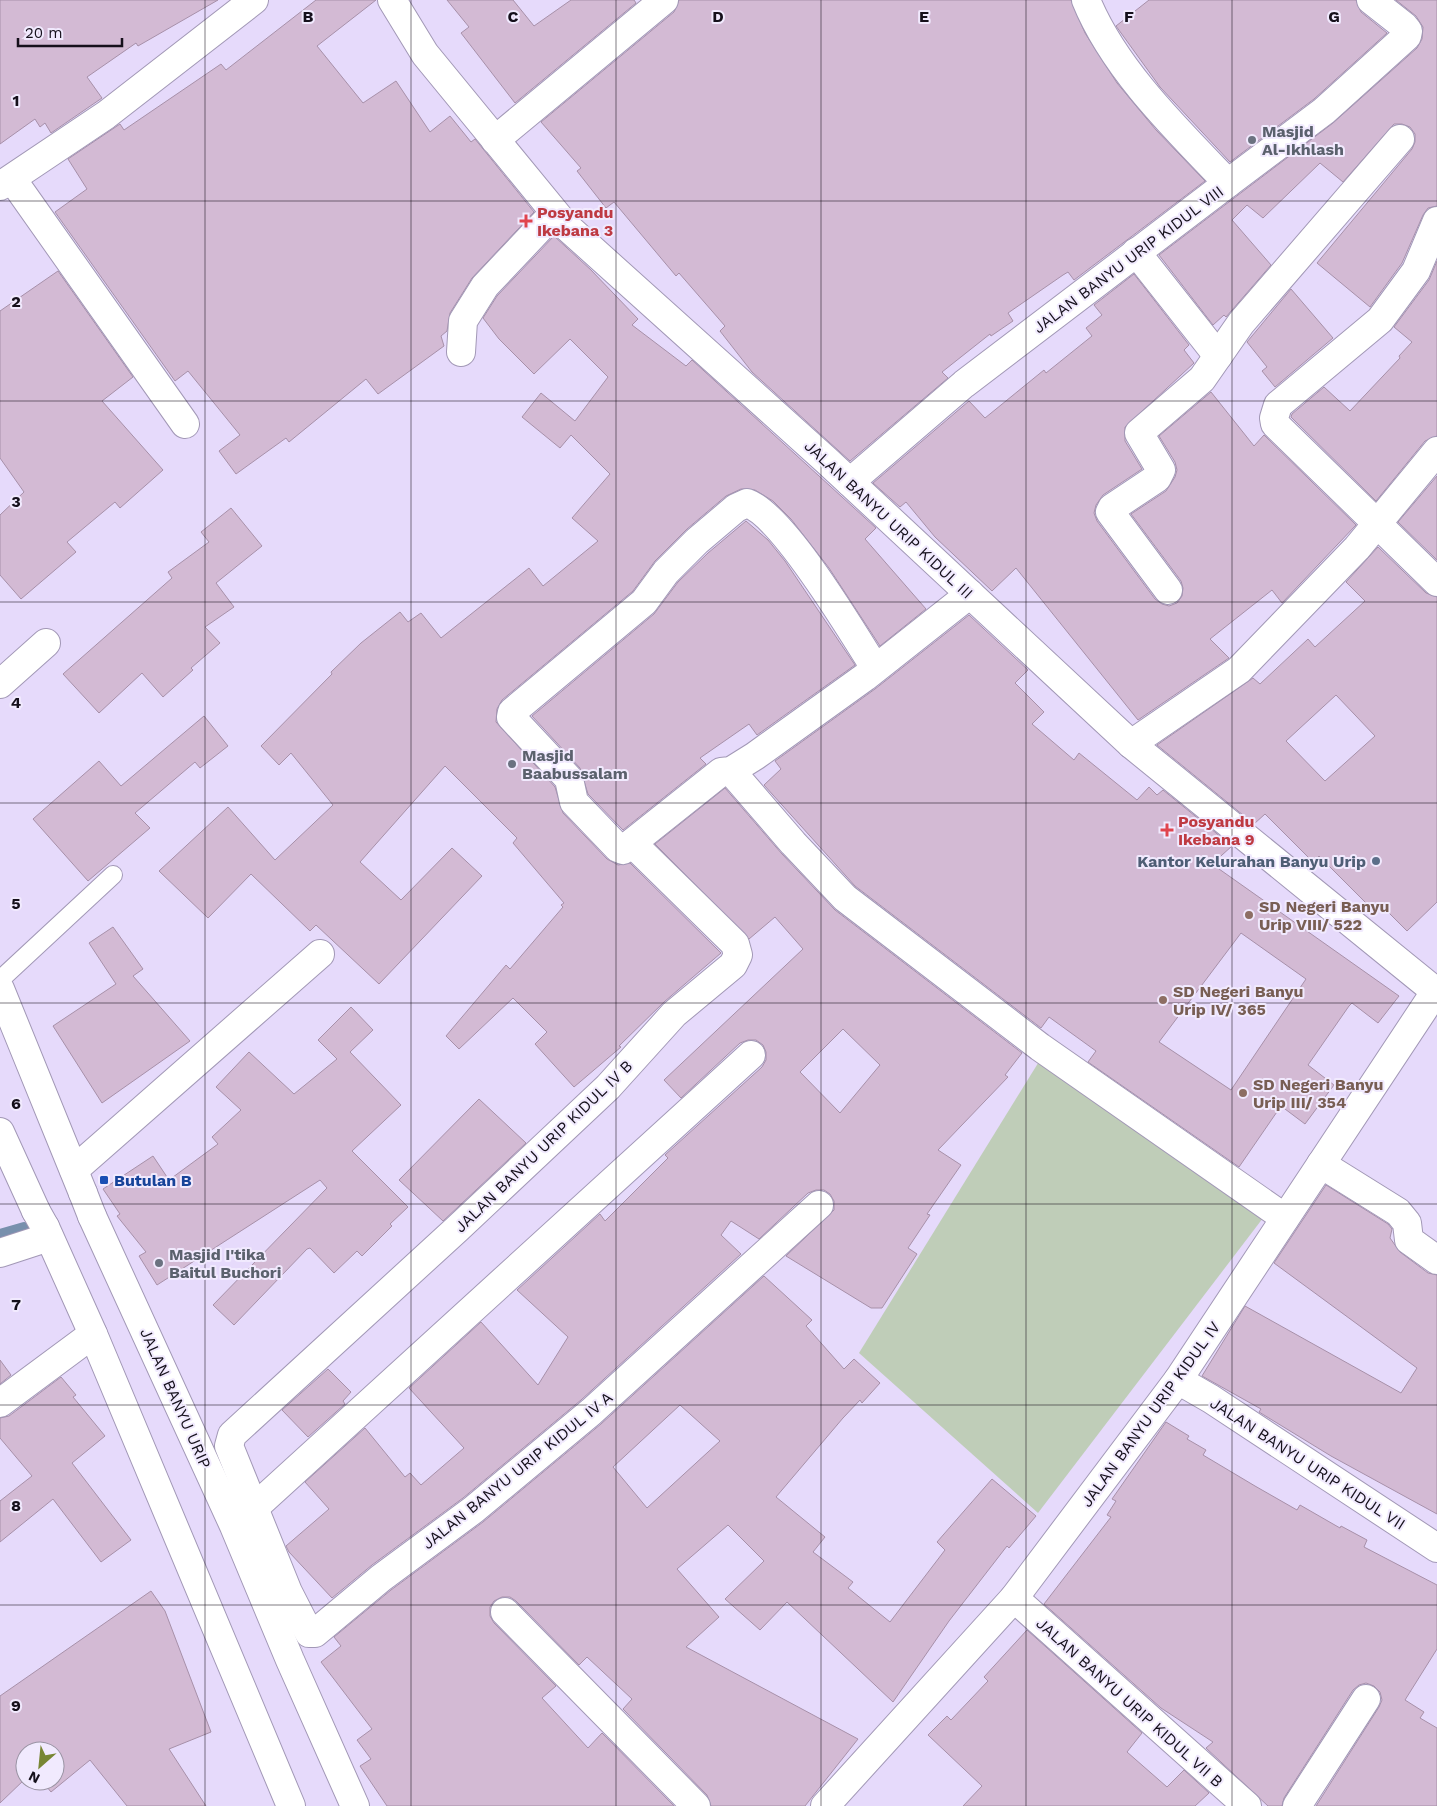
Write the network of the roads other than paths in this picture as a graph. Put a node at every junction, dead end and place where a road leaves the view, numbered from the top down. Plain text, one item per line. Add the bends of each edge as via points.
1 (254, 0) edge
2 (392, 0) edge
3 (664, 0) edge
4 (1086, 0) edge
5 (1371, 0) edge
6 (1400, 139) dead end
7 (495, 140) junction
8 (6, 183) edge
9 (1228, 183) junction
10 (554, 213) junction
11 (1437, 221) edge
12 (1136, 252) junction
13 (461, 352) dead end
14 (1218, 356) junction
15 (185, 424) dead end
16 (1437, 451) edge
17 (850, 482) junction
18 (1377, 523) junction
19 (1437, 582) edge
20 (1168, 590) dead end
21 (970, 594) junction
22 (46, 643) dead end
23 (876, 668) junction
24 (0, 684) edge
25 (1131, 744) junction
26 (732, 771) junction
27 (632, 843) junction
28 (113, 875) dead end
29 (320, 954) dead end
30 (0, 980) edge
31 (0, 989) edge
32 (1436, 990) edge
33 (751, 1055) dead end
34 (0, 1132) edge
35 (1321, 1164) junction
36 (83, 1193) junction
37 (819, 1204) dead end
38 (1285, 1218) junction
39 (43, 1225) junction
40 (0, 1253) edge
41 (1437, 1260) edge
42 (93, 1334) junction
43 (1178, 1380) junction
44 (0, 1403) edge
45 (230, 1440) joint
46 (244, 1517) junction
47 (1437, 1548) edge
48 (1014, 1598) junction
49 (505, 1612) dead end
50 (1366, 1699) dead end
51 (290, 1805) edge
52 (355, 1806) edge
53 (696, 1806) edge
54 (825, 1806) edge
55 (1247, 1806) edge
56 (1297, 1806) edge

1 - 8 street via 106,115
2 - 7 street, JALAN BANYU URIP KIDUL III via 425,54
3 - 7 street
4 - 9 street, JALAN BANYU URIP KIDUL VIII via 1095,23 1152,102
5 - 9 street via 1404,26 1407,36 1324,111
6 - 14 street via 1241,323
7 - 10 street, JALAN BANYU URIP KIDUL III
8 - 15 street
9 - 12 street, JALAN BANYU URIP KIDUL VIII
10 - 13 street via 485,286 463,321
10 - 17 street, JALAN BANYU URIP KIDUL III
11 - 18 street via 1416,271 1380,320 1278,405 1274,418 1275,424
12 - 14 street
12 - 17 street, JALAN BANYU URIP KIDUL VIII via 964,384
14 - 20 street via 1202,379 1139,433 1161,470 1160,474 1110,512
16 - 18 street
17 - 21 street, JALAN BANYU URIP KIDUL III
18 - 19 street
18 - 25 street via 1357,548 1239,670
21 - 23 street
21 - 25 street, JALAN BANYU URIP KIDUL III
22 - 24 street
23 - 26 street
23 - 27 street via 831,598 783,533 754,505 747,503 736,508 666,572 644,602 511,715 570,779 574,802 618,848 623,850
25 - 32 street, JALAN BANYU URIP KIDUL III
26 - 27 street via 721,772
26 - 38 street via 845,898 1040,1047
27 - 45 street, JALAN BANYU URIP KIDUL IV B via 735,944 738,955 733,965 674,1014 608,1087
28 - 30 lane
29 - 36 street
31 - 36 street, JALAN BANYU URIP
32 - 35 street, JALAN BANYU URIP KIDUL IV
33 - 46 street
34 - 39 street
35 - 38 street, JALAN BANYU URIP KIDUL IV
35 - 41 street via 1398,1212 1407,1223 1409,1240
36 - 46 street, JALAN BANYU URIP
37 - 46 street, JALAN BANYU URIP KIDUL IV A via 590,1412 473,1510 381,1578 315,1633 309,1633
38 - 43 street, JALAN BANYU URIP KIDUL IV
39 - 40 street
39 - 42 street
42 - 44 street
42 - 51 street
43 - 47 street, JALAN BANYU URIP KIDUL VII
43 - 48 street, JALAN BANYU URIP KIDUL IV
45 - 46 street, JALAN BANYU URIP KIDUL IV A
46 - 52 street, JALAN BANYU URIP via 290,1660
48 - 54 street, JALAN BANYU URIP KIDUL IV
48 - 55 street, JALAN BANYU URIP KIDUL VII B
49 - 53 street
50 - 56 street

